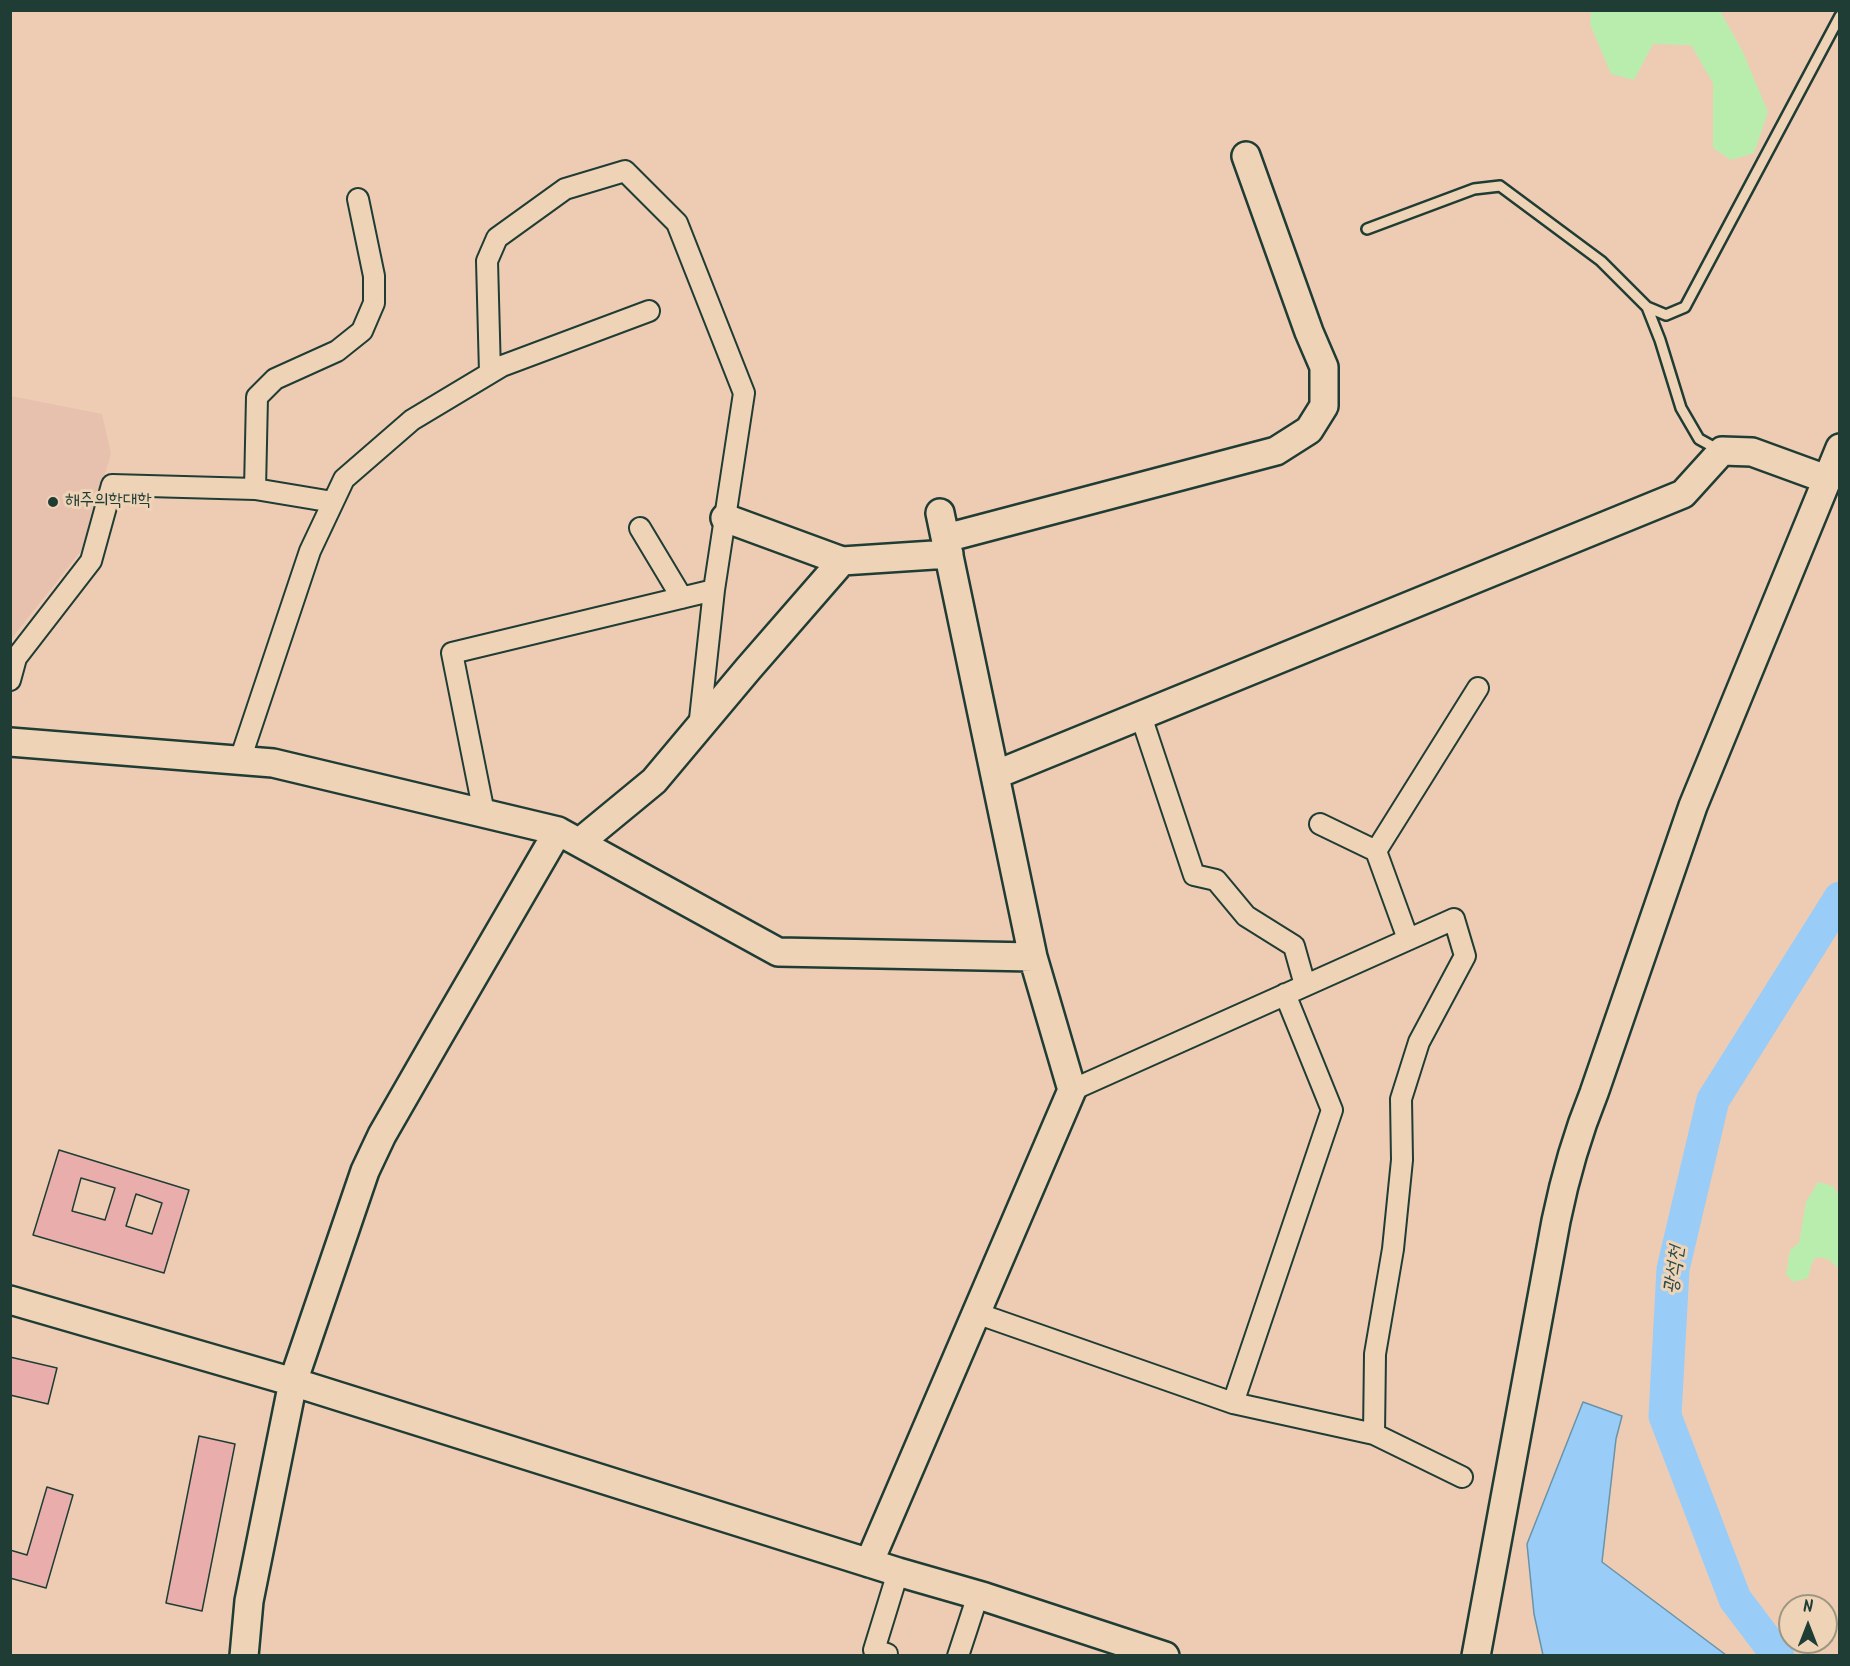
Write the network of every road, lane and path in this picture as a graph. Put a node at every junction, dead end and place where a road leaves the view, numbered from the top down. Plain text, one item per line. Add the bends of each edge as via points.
1 (1839, 16) edge
2 (1246, 156) dead end
3 (358, 199) dead end
4 (1367, 229) dead end
5 (1647, 307) junction
6 (649, 311) dead end
7 (490, 373) junction
8 (1839, 448) edge
9 (1722, 451) junction
10 (1826, 479) junction
11 (255, 489) junction
12 (333, 502) junction
13 (725, 518) junction
14 (640, 528) dead end
15 (945, 535) junction
16 (842, 561) junction
17 (714, 590) junction
18 (682, 597) junction
19 (10, 680) edge
20 (1478, 688) dead end
21 (1141, 716) junction
22 (699, 728) junction
23 (10, 742) edge
24 (240, 760) junction
25 (995, 775) junction
26 (484, 813) junction
27 (1320, 824) dead end
28 (569, 837) junction
29 (1376, 851) junction
30 (1408, 939) junction
31 (1033, 957) junction
32 (1305, 985) junction
33 (1286, 994) junction
34 (1072, 1090) junction
35 (10, 1300) edge
36 (976, 1313) junction
37 (293, 1382) junction
38 (1233, 1403) junction
39 (1374, 1434) junction
40 (1462, 1477) dead end
41 (869, 1563) junction
42 (898, 1572) junction
43 (978, 1595) junction
44 (244, 1656) edge
45 (887, 1656) edge
46 (958, 1656) edge
47 (1165, 1656) edge
48 (1476, 1656) edge

1 - 5 lane via 1685,307 1666,315
2 - 15 street via 1324,367 1324,406 1309,430 1276,451
3 - 11 street via 374,276 374,303 362,331 337,351 275,379 256,397
4 - 5 lane via 1474,189 1500,186 1601,261
5 - 9 lane via 1681,408 1699,439
6 - 7 street
7 - 12 street via 412,420 344,479
7 - 13 street via 487,261 497,238 565,189 625,171 677,223 744,393
8 - 10 street
9 - 10 street via 1752,452
9 - 21 street via 1683,494
10 - 48 street via 1693,806 1564,1180
11 - 12 street
11 - 19 street via 112,485 91,561 16,658
12 - 24 street via 310,551
13 - 16 street
13 - 17 street
14 - 18 street
15 - 16 street
15 - 25 street
16 - 22 street
17 - 18 street
17 - 22 street
18 - 26 street via 452,653
20 - 29 street
21 - 25 street
21 - 32 street via 1194,875 1216,880 1246,916 1294,946
22 - 28 street via 654,782
23 - 24 street
24 - 26 street via 273,763
25 - 31 street
26 - 28 street
27 - 29 street
28 - 31 street via 778,952
28 - 37 street via 382,1135 365,1171
29 - 30 street
30 - 32 street
30 - 39 street via 1454,919 1465,956 1419,1042 1401,1099 1402,1160 1393,1249 1375,1354
31 - 34 street
32 - 33 street
33 - 34 street
33 - 38 street via 1332,1110
34 - 36 street
35 - 37 street
36 - 38 street
36 - 41 street
37 - 41 street
37 - 44 street via 249,1601
38 - 39 street
39 - 40 street
41 - 42 street
42 - 43 street
42 - 45 street via 874,1650
43 - 46 street
43 - 47 street

